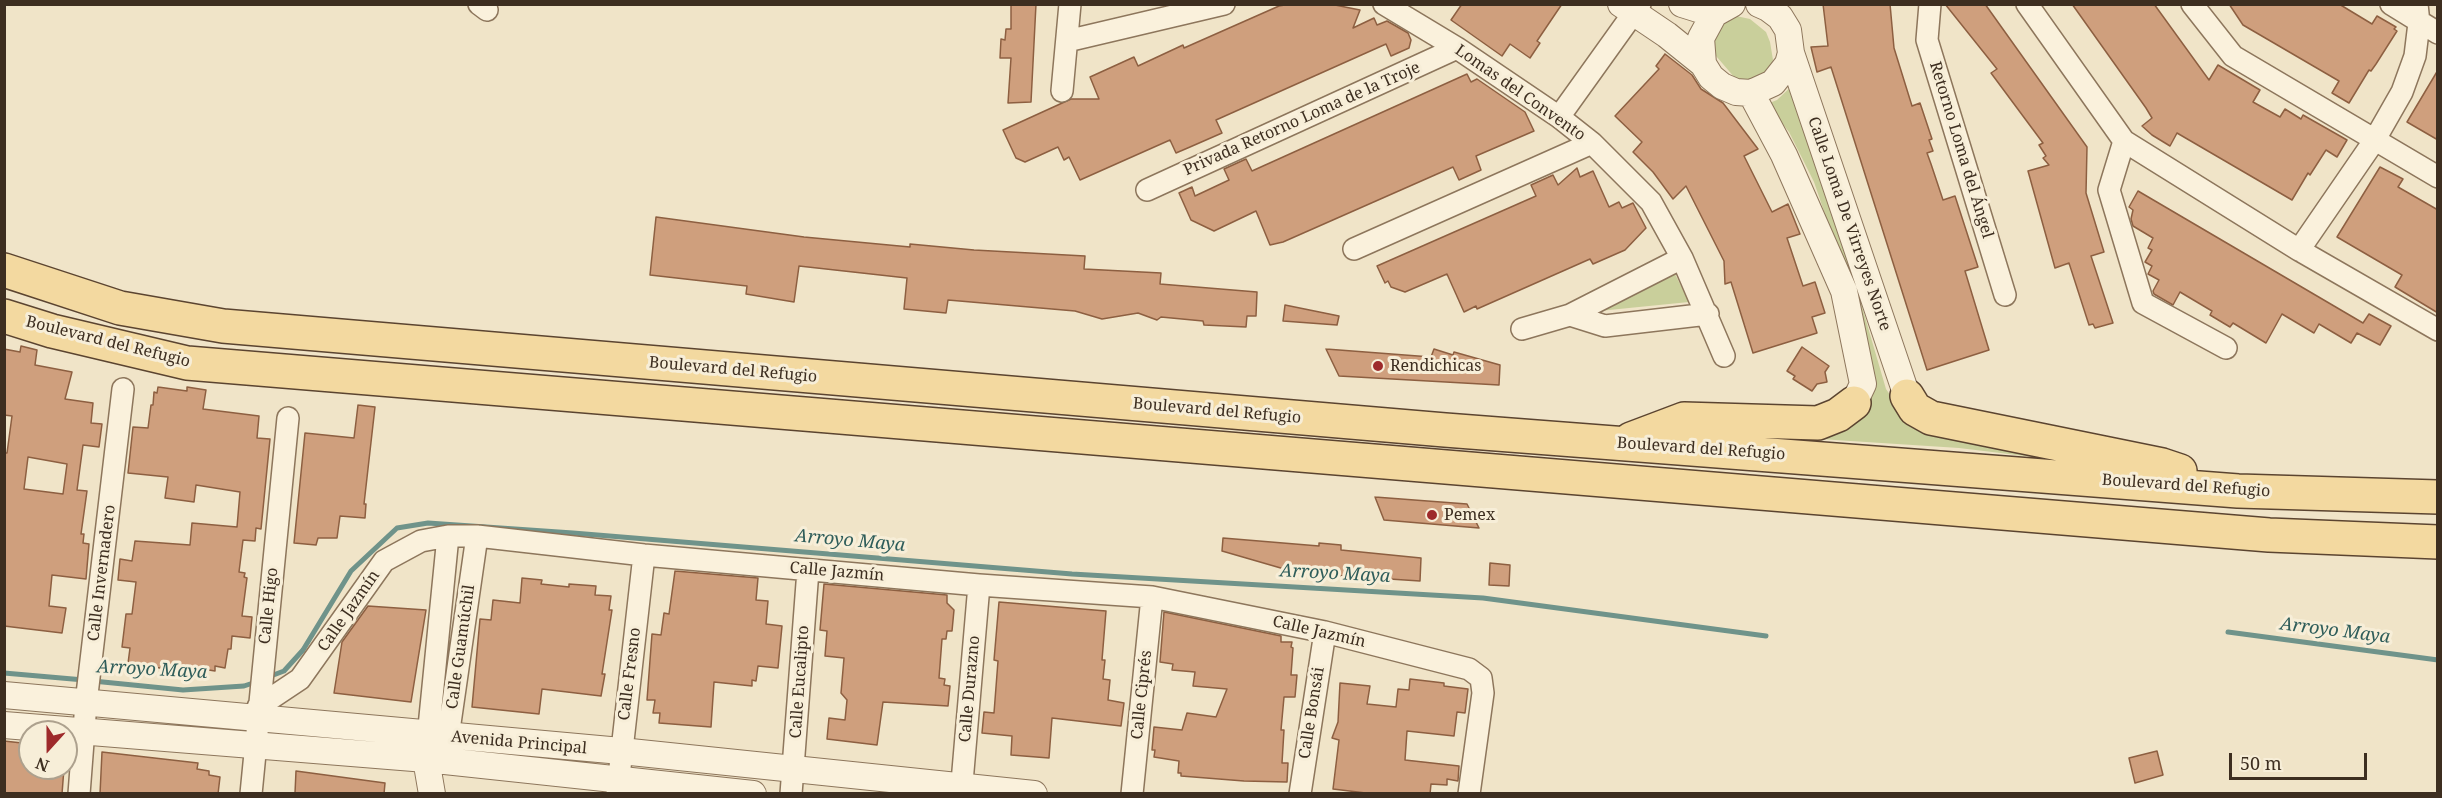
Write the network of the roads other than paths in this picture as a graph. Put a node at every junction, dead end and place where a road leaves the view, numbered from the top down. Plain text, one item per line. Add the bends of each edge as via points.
1 (1070, 4) edge
2 (1224, 4) edge
3 (1384, 4) edge
4 (1682, 4) edge
5 (1759, 4) edge
6 (1790, 4) edge
7 (1930, 4) edge
8 (2027, 4) edge
9 (2192, 4) edge
10 (2391, 4) edge
11 (1632, 7) edge
12 (1723, 10) edge
13 (2425, 20) edge
14 (1067, 41) junction
15 (1789, 41) junction
16 (1457, 48) junction
17 (1703, 64) junction
18 (1062, 91) dead end
19 (1751, 93) junction
20 (1559, 117) junction
21 (2124, 141) junction
22 (2374, 141) junction
23 (1592, 143) junction
24 (2438, 177) edge
25 (1147, 190) dead end
26 (1354, 249) dead end
27 (2299, 250) junction
28 (1682, 258) junction
29 (4, 270) edge
30 (2005, 295) dead end
31 (1708, 314) junction
32 (4, 315) edge
33 (1569, 315) junction
34 (1522, 329) dead end
35 (2438, 330) edge
36 (2226, 348) dead end
37 (1724, 356) dead end
38 (123, 389) dead end
39 (1907, 396) joint
40 (1854, 403) joint
41 (288, 418) dead end
42 (1620, 443) junction
43 (2238, 491) junction
44 (2438, 497) edge
45 (448, 536) junction
46 (477, 536) junction
47 (2438, 542) edge
48 (644, 555) junction
49 (808, 570) junction
50 (979, 585) junction
51 (1152, 597) junction
52 (1324, 632) junction
53 (89, 688) junction
54 (4, 695) edge
55 (258, 707) junction
56 (4, 724) edge
57 (84, 731) junction
58 (255, 744) junction
59 (436, 748) junction
60 (621, 751) junction
61 (792, 781) edge
62 (618, 786) edge
63 (961, 790) edge
64 (79, 794) edge
65 (251, 794) edge
66 (433, 794) edge
67 (753, 794) edge
68 (1034, 794) edge
69 (1131, 794) edge
70 (1300, 794) edge
71 (1469, 794) edge

1 - 14 street
2 - 14 street
3 - 16 street, Lomas del Convento
4 - 12 street
5 - 15 street via 1780,17
6 - 15 street
7 - 30 street, Retorno Loma del Ángel via 1927,40
8 - 21 street
9 - 22 street via 2233,56
10 - 13 street
11 - 17 street
11 - 20 street
12 - 17 street via 1701,38
13 - 22 street via 2402,92
14 - 18 street
15 - 19 street via 1788,64 1773,83
15 - 39 street, Calle Loma De Virreyes Norte
16 - 20 street, Lomas del Convento
16 - 25 street, Privada Retorno Loma de la Troje
17 - 19 street via 1722,86
19 - 40 street via 1784,155 1844,291 1863,384
20 - 23 street, Lomas del Convento
21 - 27 street
21 - 36 street via 2109,190 2143,303
22 - 24 street
22 - 27 street
23 - 26 street
23 - 28 street, Lomas del Convento via 1651,202
27 - 35 street
28 - 31 street, Lomas del Convento
28 - 33 street
29 - 42 main road, Boulevard del Refugio via 120,308 223,326
31 - 33 street via 1605,326
31 - 37 street, Lomas del Convento
32 - 47 main road, Boulevard del Refugio via 52,331 187,363 2269,536
33 - 34 street
38 - 53 street, Calle Invernadero
39 - 43 main road via 1915,409 1931,418 2162,465
40 - 42 main road via 1818,423 1684,419
41 - 55 street, Calle Higo
42 - 43 main road, Boulevard del Refugio
43 - 44 main road, Boulevard del Refugio
45 - 46 street, Calle Jazmín
45 - 55 street, Calle Jazmín via 421,541 384,561 300,679
45 - 59 street, Calle Guamúchil
46 - 48 street, Calle Jazmín
46 - 59 street, Calle Guamúchil
48 - 49 street, Calle Jazmín
48 - 60 street, Calle Fresno
49 - 50 street, Calle Jazmín
49 - 61 street, Calle Eucalipto
50 - 51 street, Calle Jazmín
50 - 63 street, Calle Durazno
51 - 52 street, Calle Jazmín
51 - 69 street, Calle Ciprés
52 - 70 street, Calle Bonsái
52 - 71 street, Calle Jazmín via 1469,669 1481,678 1483,693
53 - 54 street, Avenida Principal
53 - 55 street, Avenida Principal
53 - 57 street, Calle Invernadero
55 - 58 street, Calle Higo
55 - 59 street, Avenida Principal
56 - 57 street, Avenida Principal
57 - 58 street, Avenida Principal
57 - 64 street, Calle Invernadero
58 - 59 street, Avenida Principal
58 - 65 street, Calle Higo
59 - 60 street, Avenida Principal
59 - 62 street, Avenida Principal
59 - 66 street, Calle Guamúchil
60 - 61 street, Avenida Principal
60 - 62 street, Calle Fresno
61 - 63 street, Avenida Principal
62 - 67 street, Avenida Principal
63 - 68 street, Avenida Principal

